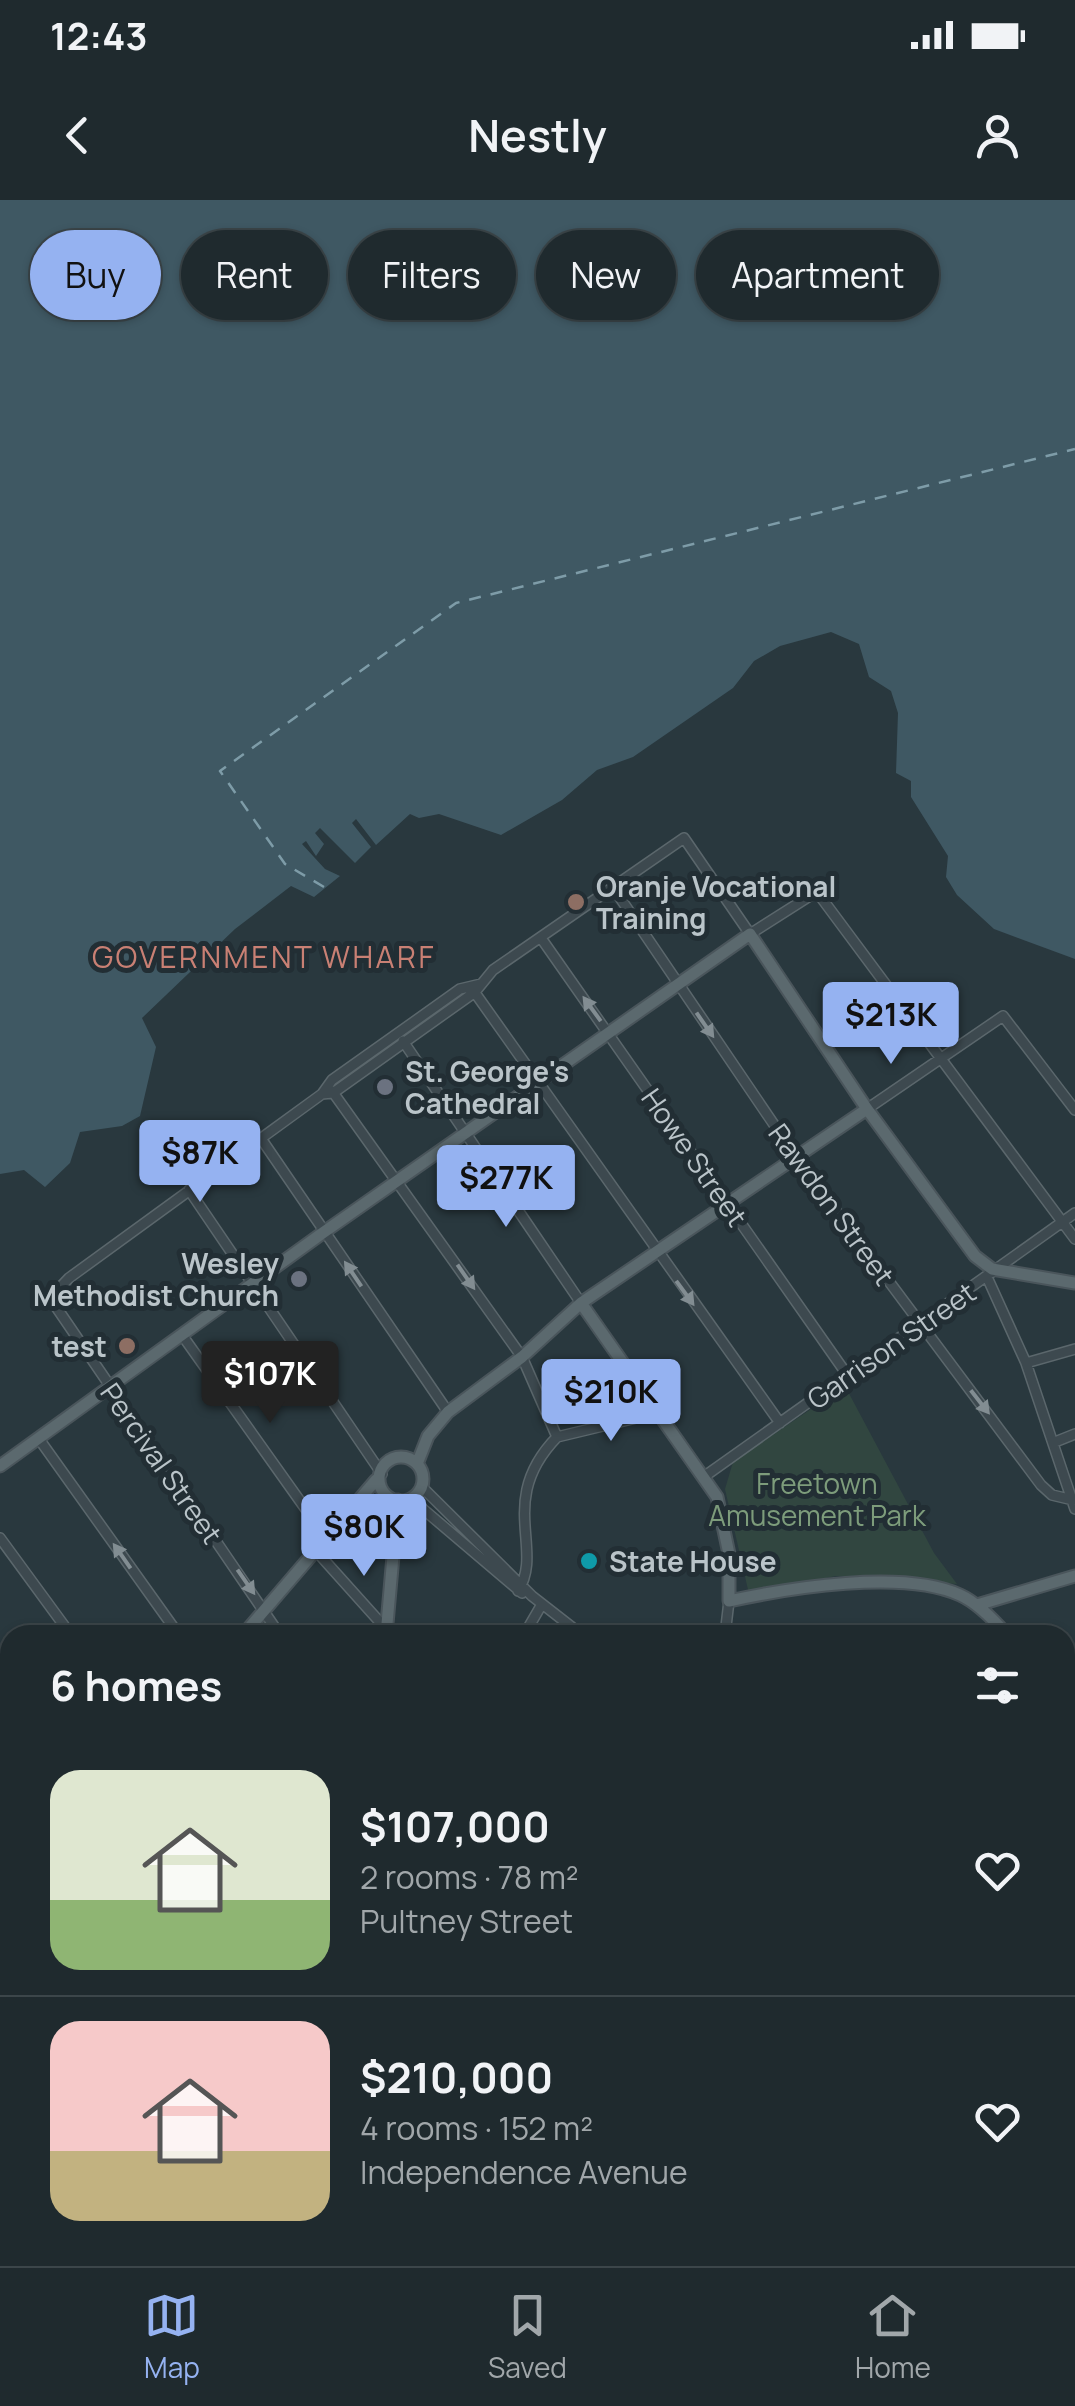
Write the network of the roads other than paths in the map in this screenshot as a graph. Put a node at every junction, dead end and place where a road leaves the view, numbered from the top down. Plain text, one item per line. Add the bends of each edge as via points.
1 (612, 886) junction
2 (750, 934) junction
3 (541, 938) junction
4 (678, 986) junction
5 (475, 987) junction
6 (609, 1033) junction
7 (401, 1039) junction
8 (938, 1057) junction
9 (538, 1084) junction
10 (327, 1091) junction
11 (867, 1109) junction
12 (1075, 1110) edge
13 (462, 1134) junction
14 (262, 1140) junction
15 (796, 1157) junction
16 (398, 1183) junction
17 (189, 1190) junction
18 (729, 1205) junction
19 (1075, 1213) edge
20 (1062, 1221) junction
21 (324, 1232) junction
22 (1075, 1239) edge
23 (655, 1252) junction
24 (990, 1273) junction
25 (254, 1282) junction
26 (1075, 1283) edge
27 (581, 1303) junction
28 (920, 1324) junction
29 (182, 1335) junction
30 (1075, 1349) edge
31 (522, 1357) junction
32 (1026, 1363) junction
33 (848, 1376) junction
34 (109, 1388) junction
35 (448, 1412) junction
36 (657, 1413) junction
37 (780, 1423) junction
38 (1075, 1434) edge
39 (428, 1436) junction
40 (557, 1437) junction
41 (39, 1439) junction
42 (1055, 1442) junction
43 (398, 1455) junction
44 (418, 1464) junction
45 (0, 1466) edge
46 (704, 1476) junction
47 (379, 1477) junction
48 (422, 1486) junction
49 (396, 1498) junction
50 (1073, 1498) edge
51 (352, 1508) junction
52 (0, 1538) edge
53 (327, 1539) junction
54 (317, 1552) junction
55 (1075, 1576) edge
56 (520, 1587) junction
57 (729, 1600) junction
58 (542, 1604) junction
59 (977, 1605) junction
60 (265, 1610) junction
61 (65, 1625) edge
62 (172, 1625) edge
63 (252, 1625) edge
64 (274, 1625) edge
65 (380, 1625) edge
66 (388, 1625) edge
67 (530, 1625) edge
68 (567, 1625) edge
69 (726, 1625) edge
70 (997, 1625) edge

1 - 2 street via 684,838
1 - 3 street
1 - 4 street, Rawdon Street
2 - 4 main road
2 - 8 street via 818,894
2 - 11 main road
3 - 5 street
6 -> 3 street, Howe Street
4 - 6 main road
4 -> 15 street, Rawdon Street
5 - 7 street
5 - 9 street
6 - 9 main road
6 - 18 street, Howe Street
7 - 10 street
7 - 13 street
8 - 11 street
8 - 12 street via 1003,1016
8 - 20 street
9 - 13 main road
9 - 23 street
10 - 14 street
10 - 16 street
11 - 15 main road
11 - 24 main road
13 - 16 main road
13 - 27 street
14 - 17 street
14 - 21 street
15 - 18 main road
15 - 28 street, Rawdon Street
16 - 21 main road
16 -> 31 street
17 - 25 street
17 - 34 street, Percival Street via 50,1298
18 - 23 main road
18 - 33 street, Howe Street
19 - 20 street, Garrison Street
20 - 22 street
20 - 24 street, Garrison Street
21 - 25 main road
35 -> 21 street
23 - 27 main road
23 -> 37 street
24 - 26 main road
24 - 28 street, Garrison Street
24 - 32 street
25 - 29 main road
25 - 47 street
27 - 31 main road
27 - 36 main road
28 - 33 street, Garrison Street
28 -> 50 street, Rawdon Street via 1041,1485 1052,1495
29 - 34 main road
29 - 53 street
30 - 32 street
31 - 35 main road
31 - 40 street
32 - 42 street
33 - 37 street, Garrison Street
34 - 41 main road
34 -> 60 street, Percival Street
35 - 39 main road
36 - 40 street
36 - 46 main road
37 - 46 street, Garrison Street
38 - 42 street
39 - 43 main road
39 - 44 main road
40 - 56 street via 526,1488
41 - 45 main road
62 -> 41 street
42 - 50 street
43 - 44 main road
43 - 47 main road
44 - 48 main road
46 - 57 main road via 724,1522
47 - 49 main road
47 - 51 main road
48 - 49 main road
48 - 56 street
49 - 51 main road
49 - 56 street
49 - 66 main road via 387,1512 396,1522
51 - 53 main road
52 - 61 street
53 - 54 main road
54 - 60 main road
54 - 65 street
55 - 59 main road
56 - 58 street
57 - 59 main road via 795,1587 865,1584 949,1590
57 - 69 street
58 - 67 street
58 - 68 street
59 - 70 main road
60 - 63 main road
60 - 64 street, Percival Street

